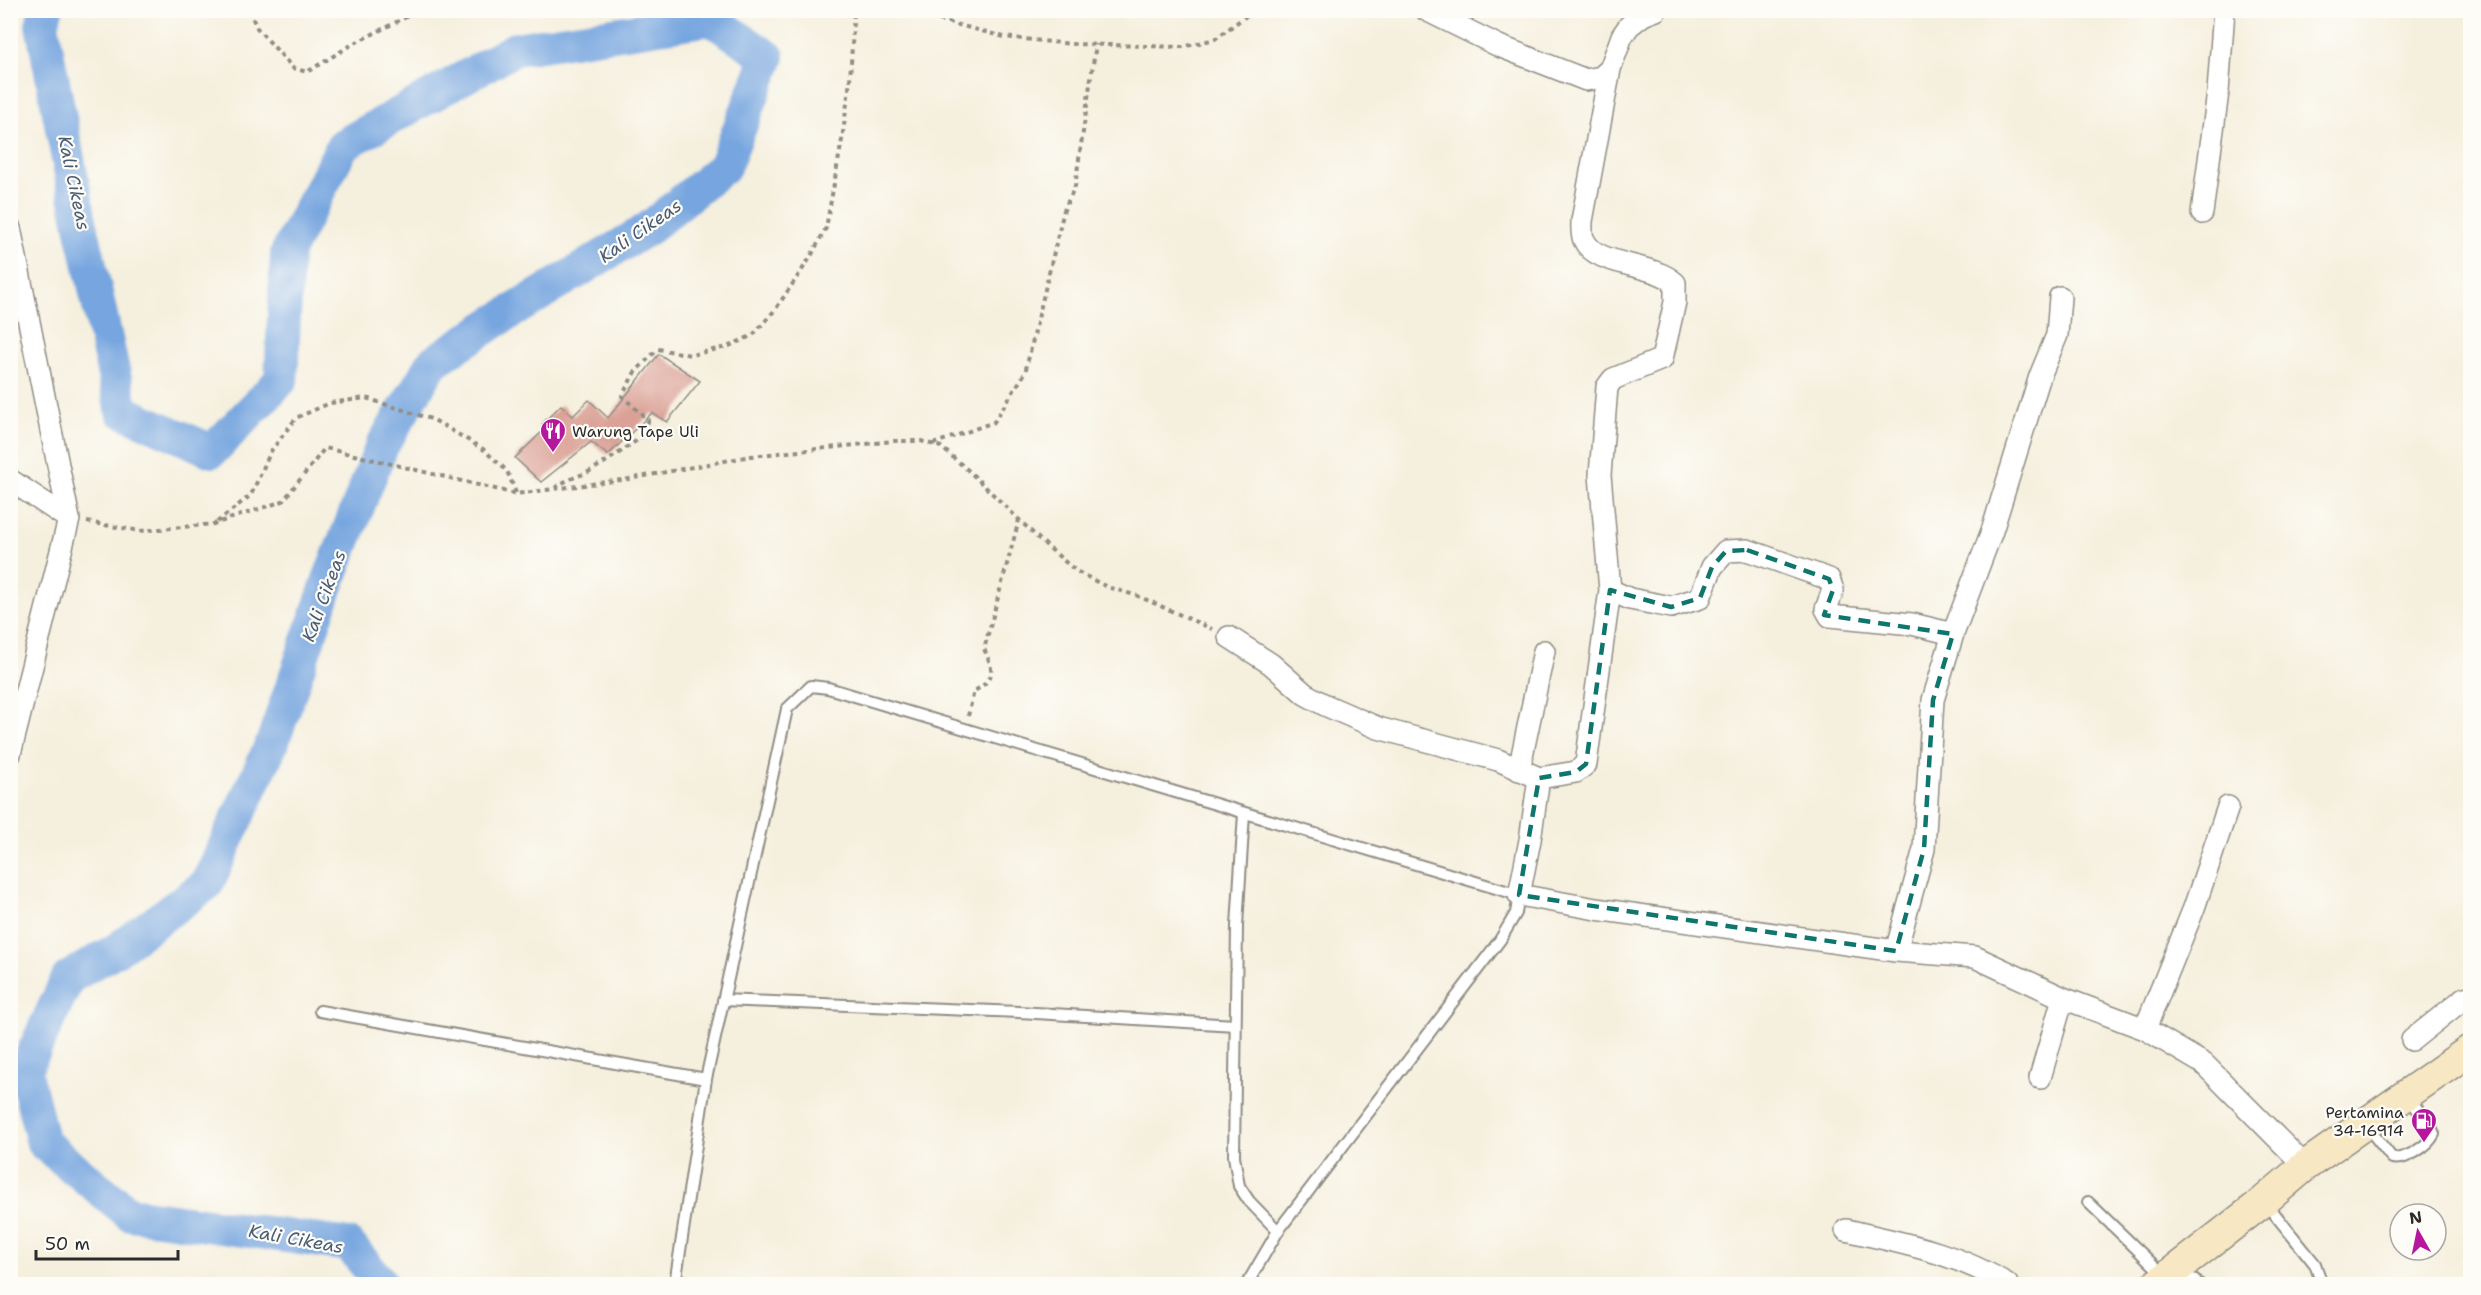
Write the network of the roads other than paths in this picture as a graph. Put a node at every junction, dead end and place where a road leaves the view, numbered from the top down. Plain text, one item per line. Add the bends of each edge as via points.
1 (1426, 10) edge
2 (1656, 10) edge
3 (2224, 10) edge
4 (1610, 69) junction
5 (2202, 213) dead end
6 (10, 228) edge
7 (2060, 297) dead end
8 (10, 480) edge
9 (69, 519) junction
10 (1610, 590) junction
11 (1953, 634) junction
12 (1229, 637) road end
13 (1544, 651) dead end
14 (10, 754) edge
15 (1519, 770) junction
16 (1539, 778) junction
17 (2228, 807) dead end
18 (1244, 813) junction
19 (1519, 895) junction
20 (1896, 951) junction
21 (2063, 998) junction
22 (723, 1000) junction
23 (2470, 1001) edge
24 (320, 1011) dead end
25 (1235, 1025) junction
26 (2145, 1029) junction
27 (2412, 1040) dead end
28 (2470, 1050) edge
29 (2040, 1078) dead end
30 (706, 1079) junction
31 (2406, 1095) junction
32 (2365, 1124) junction
33 (2305, 1166) junction
34 (2264, 1201) junction
35 (2088, 1202) dead end
36 (1846, 1230) dead end
37 (1278, 1231) junction
38 (2175, 1278) edge
39 (675, 1284) edge
40 (1247, 1284) edge
41 (2007, 1284) edge
42 (2322, 1284) edge

1 - 4 street via 1499,46 1586,80 1601,77
2 - 4 street via 1629,26
3 - 5 street
4 - 10 street via 1582,221 1583,239 1593,254 1666,274 1675,283 1675,302 1662,359 1613,379 1607,387 1600,476
6 - 9 street
7 - 11 street via 2057,335
8 - 9 street
9 - 14 street
10 - 11 street via 1630,599 1671,607 1700,598 1712,567 1726,551 1747,550 1830,579 1833,590 1826,609 1830,616 1912,624
10 - 16 street via 1586,764 1576,772
11 - 20 street via 1933,700 1924,849
12 - 15 street via 1325,705 1378,728 1498,760
13 - 15 street
15 - 16 street
16 - 19 street
17 - 26 street
18 - 19 lane
18 - 22 lane via 828,688 811,687 787,709
18 - 25 lane
19 - 20 street
19 - 37 lane via 1516,913 1500,940
20 - 21 street via 1975,957
21 - 26 street
21 - 29 street
22 - 25 lane
22 - 30 lane
23 - 27 street via 2462,1000
24 - 30 lane
25 - 37 lane via 1234,1156 1239,1186
26 - 33 street via 2204,1064
28 - 31 main road
30 - 39 lane
31 - 32 main road
31 - 32 lane via 2432,1129 2431,1140 2404,1158 2392,1158
32 - 33 main road
33 - 34 main road
34 - 38 main road
34 - 42 lane via 2315,1264
35 - 38 lane
36 - 41 street via 1939,1252
37 - 40 lane

